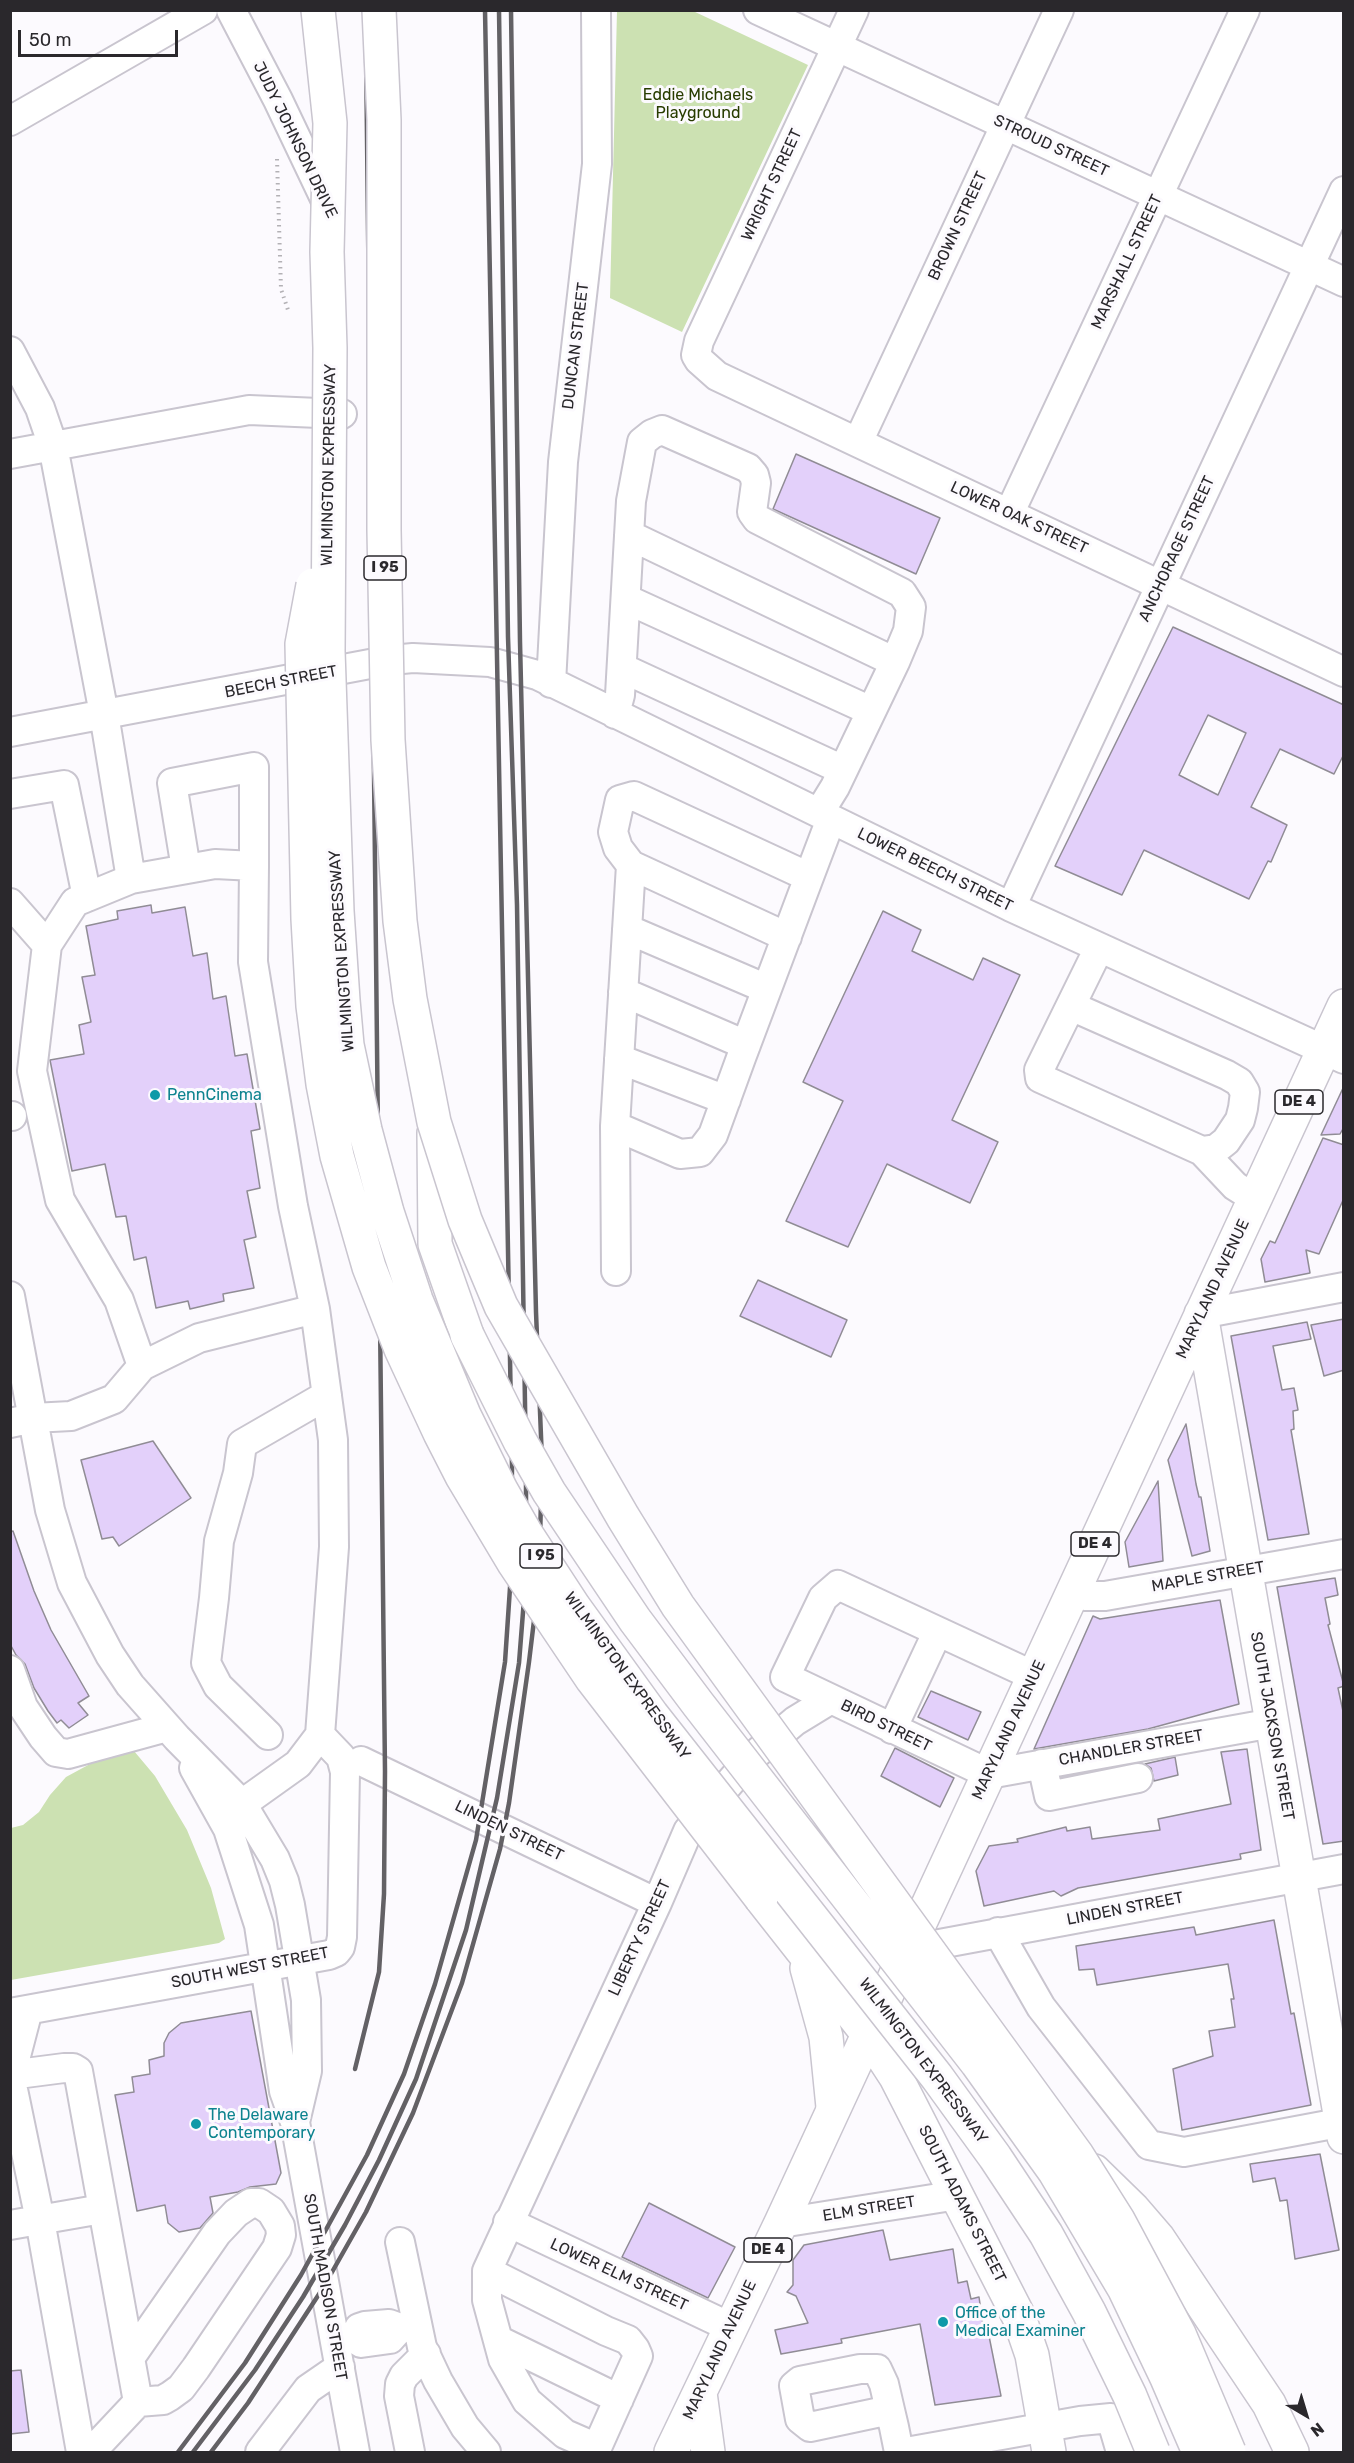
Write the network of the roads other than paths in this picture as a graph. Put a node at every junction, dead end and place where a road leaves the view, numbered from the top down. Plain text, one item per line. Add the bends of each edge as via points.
1 (203, 10) edge
2 (231, 10) edge
3 (318, 10) edge
4 (379, 10) edge
5 (596, 10) edge
6 (758, 10) edge
7 (854, 10) edge
8 (1059, 10) edge
9 (1245, 10) edge
10 (837, 47) junction
11 (10, 121) edge
12 (1005, 125) junction
13 (1344, 191) edge
14 (1158, 196) junction
15 (1309, 266) junction
16 (1344, 282) edge
17 (10, 351) edge
18 (699, 360) joint
19 (342, 414) junction
20 (858, 442) junction
21 (53, 446) junction
22 (10, 454) edge
23 (328, 506) junction
24 (1009, 514) junction
25 (629, 535) junction
26 (1160, 585) junction
27 (626, 599) junction
28 (895, 662) junction
29 (622, 668) junction
30 (341, 670) junction
31 (1344, 672) edge
32 (551, 682) junction
33 (871, 711) junction
34 (104, 714) junction
35 (615, 714) junction
36 (10, 732) edge
37 (843, 770) junction
38 (10, 794) edge
39 (825, 816) junction
40 (631, 865) junction
41 (254, 866) junction
42 (186, 869) junction
43 (809, 877) junction
44 (130, 879) junction
45 (87, 897) junction
46 (10, 903) edge
47 (1011, 907) junction
48 (627, 929) junction
49 (787, 937) junction
50 (47, 945) junction
51 (1099, 948) junction
52 (767, 989) junction
53 (623, 992) junction
54 (1071, 1006) junction
55 (1344, 1006) edge
56 (746, 1046) junction
57 (1333, 1054) edge
58 (619, 1059) junction
59 (726, 1100) junction
60 (434, 1122) junction
61 (615, 1126) junction
62 (1202, 1151) junction
63 (1254, 1198) junction
64 (616, 1271) dead end
65 (1344, 1287) edge
66 (10, 1296) edge
67 (315, 1309) junction
68 (1201, 1314) junction
69 (142, 1366) junction
70 (327, 1395) junction
71 (22, 1421) edge
72 (1344, 1554) edge
73 (1245, 1571) junction
74 (1072, 1593) junction
75 (937, 1633) junction
76 (10, 1670) edge
77 (1034, 1676) junction
78 (831, 1699) junction
79 (1273, 1723) junction
80 (892, 1729) junction
81 (172, 1732) junction
82 (268, 1735) dead end
83 (320, 1735) junction
84 (361, 1761) dead end
85 (1042, 1764) junction
86 (988, 1774) junction
87 (1138, 1778) dead end
88 (242, 1804) junction
89 (1344, 1869) edge
90 (1298, 1877) junction
91 (657, 1902) junction
92 (998, 1932) junction
93 (907, 1950) junction
94 (299, 1961) junction
95 (264, 1967) junction
96 (821, 1991) junction
97 (19, 2011) edge
98 (868, 2034) junction
99 (11, 2075) edge
100 (832, 2107) junction
101 (295, 2122) junction
102 (1343, 2127) edge
103 (1077, 2155) junction
104 (958, 2195) junction
105 (102, 2209) junction
106 (40, 2220) junction
107 (508, 2222) junction
108 (781, 2223) junction
109 (10, 2225) edge
110 (400, 2242) dead end
111 (487, 2271) junction
112 (408, 2325) junction
113 (730, 2327) junction
114 (498, 2340) junction
115 (343, 2349) junction
116 (426, 2354) junction
117 (130, 2358) junction
118 (700, 2393) junction
119 (619, 2398) junction
120 (138, 2403) junction
121 (890, 2410) dead end
122 (1047, 2440) edge
123 (596, 2450) edge
124 (81, 2452) edge
125 (91, 2452) edge
126 (260, 2452) edge
127 (355, 2452) edge
128 (410, 2452) edge
129 (486, 2452) edge
130 (671, 2452) edge
131 (708, 2452) edge
132 (898, 2452) edge
133 (906, 2452) edge
134 (1121, 2452) edge
135 (1153, 2452) edge
136 (1199, 2452) edge
137 (1228, 2452) edge
138 (1292, 2452) edge

1 - 11 street
2 - 19 street, JUDY JOHNSON DRIVE via 312,169 341,238
3 - 23 main road, WILMINGTON EXPRESSWAY / I 95, bridge via 330,123
4 - 60 main road, I 95, bridge via 384,120 388,740 400,921 410,999
5 - 32 street, DUNCAN STREET via 597,164 563,462
6 - 10 street, STROUD STREET
7 - 10 street, WRIGHT STREET
8 - 12 street, BROWN STREET
9 - 14 street, MARSHALL STREET
10 - 12 street, STROUD STREET
10 - 18 street, WRIGHT STREET via 699,341
12 - 14 street, STROUD STREET
12 - 20 street, BROWN STREET
13 - 15 street, ANCHORAGE STREET
14 - 15 street, STROUD STREET
14 - 24 street, MARSHALL STREET
15 - 16 street, STROUD STREET
15 - 26 street, ANCHORAGE STREET
17 - 21 street via 40,408
18 - 20 street, LOWER OAK STREET via 717,376
19 - 21 street via 249,410
19 - 30 street, JUDY JOHNSON DRIVE
20 - 24 street, LOWER OAK STREET
21 - 22 street
21 - 34 street
23 - 96 main road, bridge via 302,644 310,965 330,1119 366,1256 401,1349 440,1433 514,1563 604,1695 803,1954
23 - 135 main road, WILMINGTON EXPRESSWAY / I 95, bridge via 332,788 347,1045 387,1212 431,1340 501,1490 574,1607 652,1715 937,2077 1022,2198 1089,2312
24 - 26 street, LOWER OAK STREET
25 - 27 street
25 - 28 street
25 - 28 street via 642,442 652,434 662,430 748,468 756,483 752,512 757,519 907,599 911,607 908,631
26 - 31 street, LOWER OAK STREET
26 - 47 street, ANCHORAGE STREET
27 - 29 street
27 - 33 street
28 - 33 street
29 - 35 street
29 - 37 street
30 - 32 street, BEECH STREET via 413,658 448,659 490,662
30 - 34 street, BEECH STREET
32 - 35 street, LOWER BEECH STREET
33 - 37 street
34 - 36 street, BEECH STREET
34 - 44 street
35 - 39 street, LOWER BEECH STREET
37 - 39 street
38 - 45 street via 64,785
39 - 43 street
39 - 47 street, LOWER BEECH STREET
40 - 43 street via 618,848 613,832 620,800 634,796
40 - 48 street
40 - 49 street
41 - 42 street via 215,864
41 - 42 street via 254,767 172,783
41 - 67 street via 253,962 293,1206
42 - 44 street
43 - 49 street
44 - 45 street
45 - 50 street via 75,902
46 - 50 street
47 - 51 street, LOWER BEECH STREET
48 - 52 street
48 - 53 street
49 - 52 street
50 - 69 street via 32,1071 60,1200 119,1300
51 - 54 street
51 - 57 street, LOWER BEECH STREET
52 - 56 street
53 - 56 street
53 - 58 street
54 - 62 street via 1039,1070 1040,1078
54 - 62 street via 1239,1082 1245,1092 1240,1120 1221,1145 1210,1152
55 - 57 main road, MARYLAND AVENUE / DE 4
56 - 59 street
57 - 63 main road, MARYLAND AVENUE / DE 4
58 - 59 street
58 - 61 street
59 - 61 street via 713,1136 700,1152 680,1154
60 - 103 main road, I 95, bridge via 465,1220 501,1306 678,1606
60 - 136 main road, bridge via 435,1244 467,1335 526,1452 634,1620 977,2063 1055,2172 1124,2288
61 - 64 street
62 - 63 street via 1235,1186
63 - 68 main road, MARYLAND AVENUE / DE 4
65 - 68 street
66 - 71 street, SOUTH MADISON STREET
67 - 69 street via 199,1338
67 - 70 street
68 - 73 main road, SOUTH JACKSON STREET
68 - 74 main road, MARYLAND AVENUE / DE 4
69 - 71 street via 114,1399 71,1416
70 - 82 street via 242,1444 219,1542 206,1663 218,1686
70 - 83 street via 333,1440 334,1547
71 - 81 street, SOUTH MADISON STREET via 72,1583 130,1685
72 - 73 street, MAPLE STREET
73 - 74 street, MAPLE STREET via 1105,1596
73 - 79 main road, SOUTH JACKSON STREET
74 - 77 main road, MARYLAND AVENUE / DE 4
75 - 77 street
75 - 78 street, BIRD STREET via 838,1585 823,1598 785,1677
75 - 80 street
76 - 81 street via 23,1707 56,1752 68,1754
77 - 86 main road, MARYLAND AVENUE / DE 4
78 - 80 street, BIRD STREET
78 - 91 street, LIBERTY STREET via 795,1721 750,1758 694,1823
79 - 85 street, CHANDLER STREET
79 - 90 main road, SOUTH JACKSON STREET
80 - 86 street, BIRD STREET
81 - 88 street, SOUTH MADISON STREET
81 - 95 street, SOUTH MADISON STREET via 228,1829 259,1925
83 - 88 street via 298,1764
83 - 94 street, SOUTH WEST STREET via 341,1757 345,1772 342,1937 336,1952
84 - 91 street, LINDEN STREET
85 - 86 street, CHANDLER STREET
85 - 87 street via 1049,1796
86 - 93 main road, MARYLAND AVENUE / DE 4
88 - 94 street, SOUTH MADISON STREET via 284,1881
89 - 90 street, LINDEN STREET
90 - 92 street, LINDEN STREET
90 - 102 main road, SOUTH JACKSON STREET
91 - 107 street, LIBERTY STREET
92 - 93 street, LINDEN STREET
92 - 102 street via 1041,2007 1149,2145 1184,2152
93 - 98 main road, MARYLAND AVENUE / DE 4
94 - 95 street, SOUTH WEST STREET
94 - 101 street, SOUTH MADISON STREET via 306,2000 307,2071
95 - 97 street, SOUTH WEST STREET
95 - 101 street, SOUTH MADISON STREET via 284,2091
96 - 98 main road, SOUTH ADAMS STREET
96 - 100 main road
97 - 99 street
98 - 100 main road, MARYLAND AVENUE / DE 4
98 - 104 main road, SOUTH ADAMS STREET via 896,2077
99 - 105 street via 64,2068 78,2071
99 - 106 street
100 - 108 main road, MARYLAND AVENUE / DE 4
101 - 115 street, SOUTH MADISON STREET
103 - 137 main road, I 95, bridge via 1118,2220 1179,2334
103 - 138 main road, bridge via 1158,2238 1269,2404
104 - 108 street, ELM STREET
104 - 122 main road, SOUTH ADAMS STREET via 1019,2317 1032,2355
105 - 106 street
105 - 117 street
106 - 109 street
106 - 124 street
107 - 111 street, LIBERTY STREET
107 - 113 street, LOWER ELM STREET
108 - 113 main road, MARYLAND AVENUE / DE 4
110 - 112 street
111 - 114 street via 487,2300
111 - 119 street via 628,2340 638,2356
112 - 115 street via 390,2339
112 - 116 street
113 - 118 main road, MARYLAND AVENUE / DE 4
114 - 119 street
114 - 123 street via 503,2359 527,2401 565,2434
115 - 126 street
115 - 127 street, SOUTH MADISON STREET
116 - 128 street via 400,2384
116 - 129 street via 465,2427
117 - 120 street
117 - 120 street via 217,2233 251,2203 260,2203 271,2211 280,2226 277,2248 196,2368 170,2396
118 - 130 main road, MARYLAND AVENUE / DE 4
118 - 131 main road
119 - 123 street
120 - 125 street
121 - 132 street
122 - 133 street
122 - 134 street via 1111,2418

